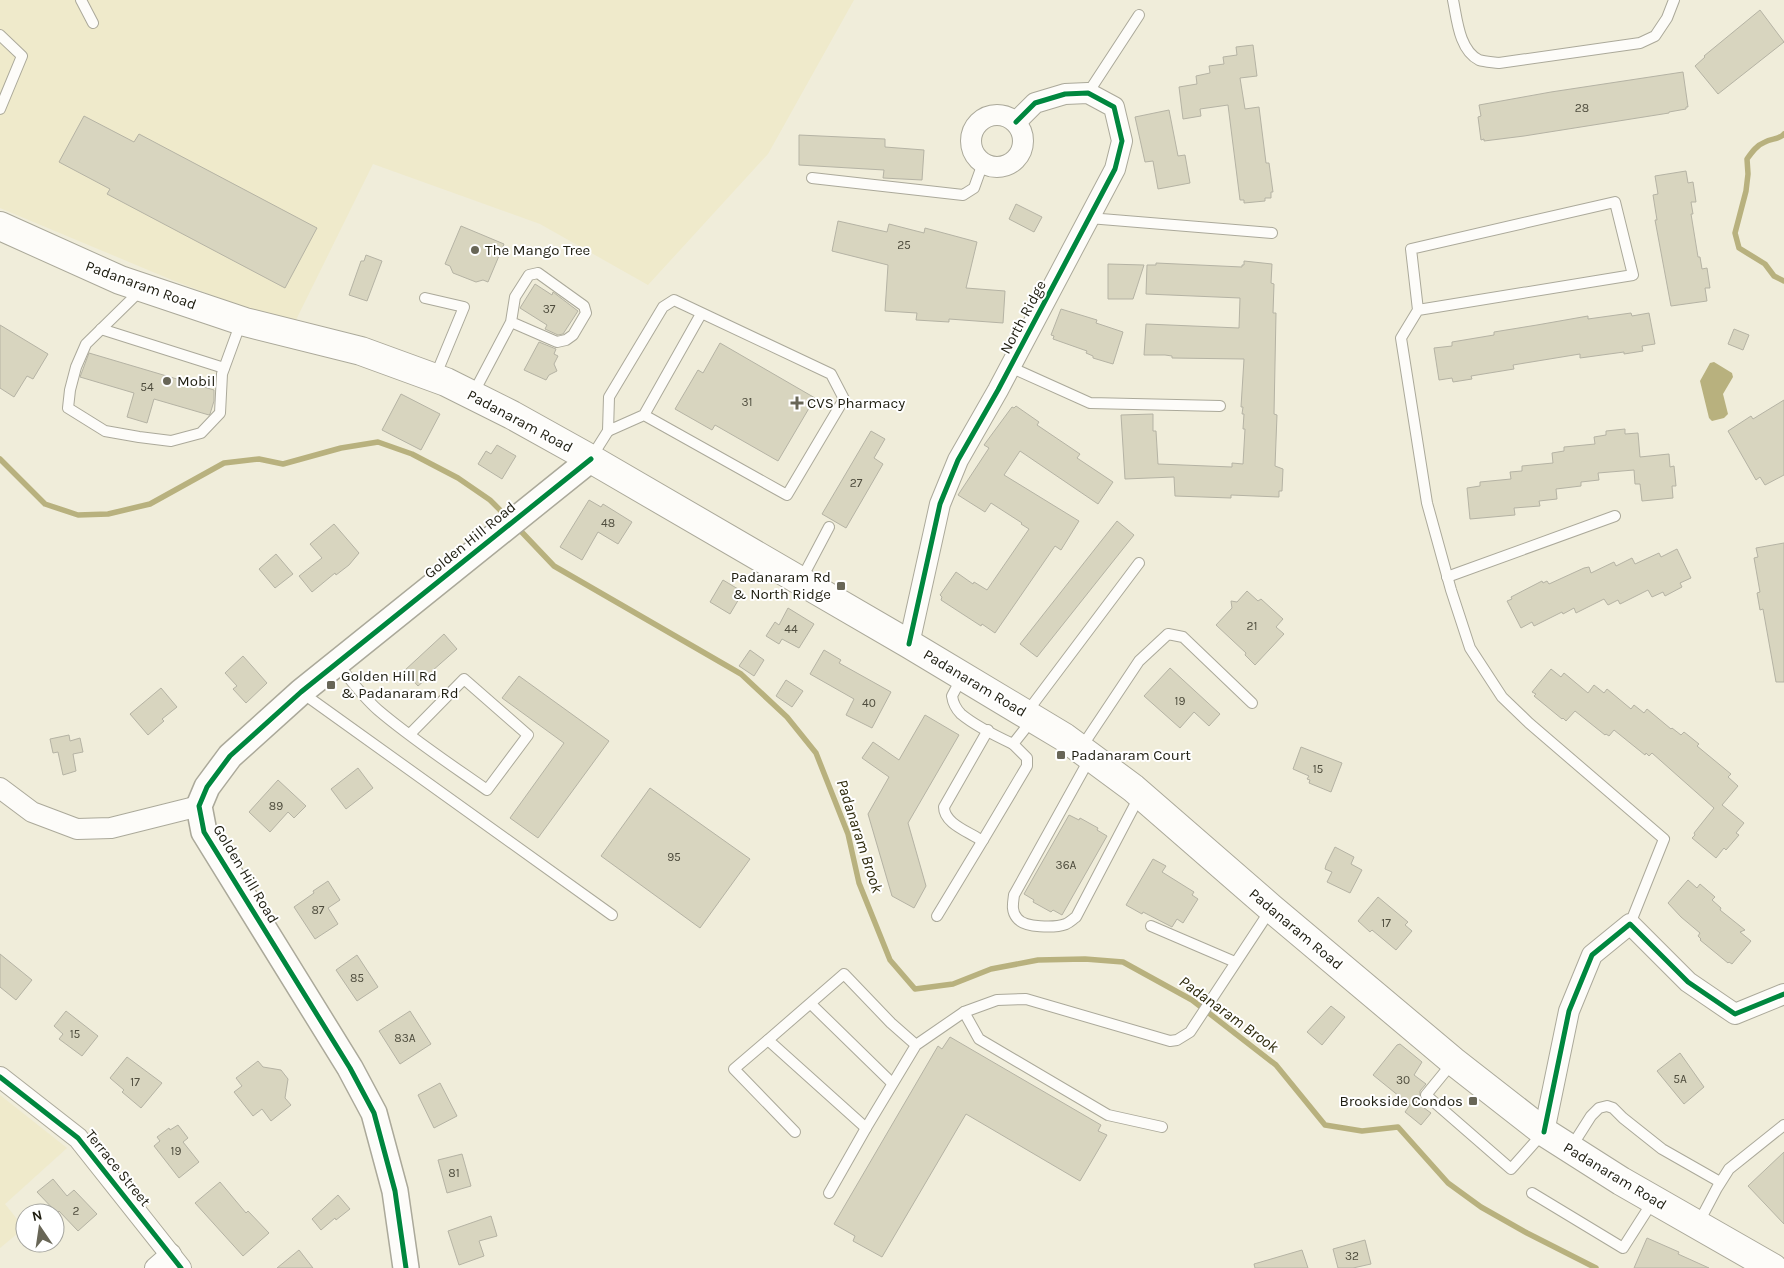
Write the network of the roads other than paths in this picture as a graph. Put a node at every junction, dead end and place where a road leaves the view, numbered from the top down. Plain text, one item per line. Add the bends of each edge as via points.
1 (81, 0) edge
2 (1453, 0) edge
3 (1674, 0) edge
4 (1139, 15) dead end
5 (93, 23) dead end
6 (0, 35) edge
7 (1088, 93) junction
8 (0, 110) edge
9 (1016, 122) junction
10 (983, 163) junction
11 (812, 178) dead end
12 (1089, 218) junction
13 (0, 226) edge
14 (1272, 233) dead end
15 (143, 288) junction
16 (426, 298) dead end
17 (1418, 310) junction
18 (701, 314) junction
19 (242, 321) junction
20 (511, 322) junction
21 (101, 330) junction
22 (1010, 367) junction
23 (224, 368) junction
24 (435, 378) junction
25 (472, 395) junction
26 (1220, 406) dead end
27 (644, 415) junction
28 (608, 431) junction
29 (591, 459) junction
30 (1615, 516) dead end
31 (829, 527) dead end
32 (1139, 563) dead end
33 (1447, 577) junction
34 (801, 581) junction
35 (910, 644) junction
36 (337, 663) junction
37 (963, 676) junction
38 (301, 692) junction
39 (1252, 703) dead end
40 (1029, 716) junction
41 (988, 730) junction
42 (410, 734) junction
43 (1013, 744) junction
44 (1086, 753) junction
45 (0, 788) edge
46 (1140, 795) junction
47 (199, 806) junction
48 (983, 840) junction
49 (1271, 908) junction
50 (612, 915) dead end
51 (937, 916) dead end
52 (1630, 924) junction
53 (1151, 926) dead end
54 (1235, 962) junction
55 (1784, 994) edge
56 (811, 1004) junction
57 (964, 1012) junction
58 (768, 1040) junction
59 (916, 1045) junction
60 (1453, 1061) junction
61 (0, 1077) edge
62 (892, 1083) junction
63 (1784, 1124) edge
64 (1162, 1127) dead end
65 (866, 1128) junction
66 (795, 1132) dead end
67 (1544, 1132) junction
68 (1570, 1150) junction
69 (1720, 1182) junction
70 (829, 1193) dead end
71 (1532, 1193) dead end
72 (1653, 1200) junction
73 (1698, 1225) junction
74 (176, 1261) edge
75 (155, 1268) edge
76 (406, 1268) edge
77 (1773, 1268) edge

1 - 5 lane
2 - 3 lane via 1467,49 1480,60 1499,63 1640,43 1655,36
4 - 7 lane
6 - 8 lane via 22,56
7 - 9 street via 1064,94 1035,103
7 - 12 street, North Ridge via 1114,107 1122,141 1115,169
9 - 10 street via 1024,139 1018,157 1002,167
9 - 10 street via 998,115 980,121 971,138 972,148
10 - 11 lane via 974,188 963,195
12 - 14 lane
12 - 22 street, North Ridge
13 - 15 main road, Padanaram Road
15 - 19 main road, Padanaram Road
15 - 21 lane
16 - 24 lane via 464,308
17 - 17 lane via 1633,275 1615,202 1410,249
17 - 33 lane via 1401,338 1427,503
18 - 27 lane
18 - 27 lane via 831,374 844,399 788,495
18 - 28 lane via 674,300 663,307 609,397
19 - 23 lane
19 - 24 main road, Padanaram Road via 360,351
20 - 20 lane via 515,297 529,275 538,273 584,306 586,313 573,335 557,342
20 - 25 lane
21 - 23 lane
21 - 23 lane via 86,344 76,366 68,408 104,431 172,441 201,433 220,413
22 - 26 lane via 1090,403
22 - 35 street, North Ridge via 958,460 940,504
24 - 25 main road, Padanaram Road
25 - 29 main road, Padanaram Road
27 - 28 lane
28 - 29 lane
29 - 34 main road, Padanaram Road
29 - 36 street, Golden Hill Road
30 - 33 lane
31 - 34 lane
32 - 40 lane
33 - 52 lane via 1470,648 1502,697 1664,839
34 - 35 main road, Padanaram Road
35 - 37 main road, Padanaram Road
36 - 38 street, Golden Hill Road
36 - 42 lane via 357,689
37 - 40 main road, Padanaram Road
37 - 41 lane via 952,696 954,705 961,714
38 - 47 street, Golden Hill Road via 230,756 207,787
38 - 50 lane
39 - 44 lane via 1184,637 1168,634 1139,661
40 - 43 lane
40 - 44 main road, Padanaram Road
41 - 43 lane
41 - 48 lane via 944,807 948,819
42 - 42 lane via 487,790 528,735 464,679
43 - 48 lane via 1026,758 1027,766
44 - 46 main road, Padanaram Road
44 - 46 lane via 1014,895 1012,904 1018,920 1047,927 1065,924 1076,917
45 - 47 street via 32,812 77,829 112,828
46 - 49 main road, Padanaram Road
47 - 76 street, Golden Hill Road via 204,832 350,1068 374,1113 395,1191
48 - 51 lane
49 - 54 lane
49 - 60 main road, Padanaram Road
52 - 55 street via 1688,982 1735,1014
52 - 67 street via 1592,955 1575,995
53 - 54 lane
54 - 57 lane via 1190,1032 1177,1040 1170,1041 1026,999 997,1000
56 - 58 lane
56 - 59 lane via 844,974
56 - 62 lane
57 - 59 lane
57 - 64 lane via 979,1039 1108,1115
58 - 65 lane
58 - 66 lane via 734,1069
59 - 62 lane
60 - 67 main road, Padanaram Road
60 - 67 lane via 1426,1095 1511,1169
61 - 74 street, Terrace Street via 78,1138
62 - 65 lane
63 - 69 lane via 1729,1169
65 - 70 lane
67 - 68 main road, Padanaram Road
68 - 69 lane via 1591,1116 1606,1106 1613,1108 1662,1149
68 - 72 main road, Padanaram Road
69 - 73 lane
71 - 72 lane via 1623,1248
72 - 73 main road, Padanaram Road
73 - 77 main road, Padanaram Road
74 - 75 street

